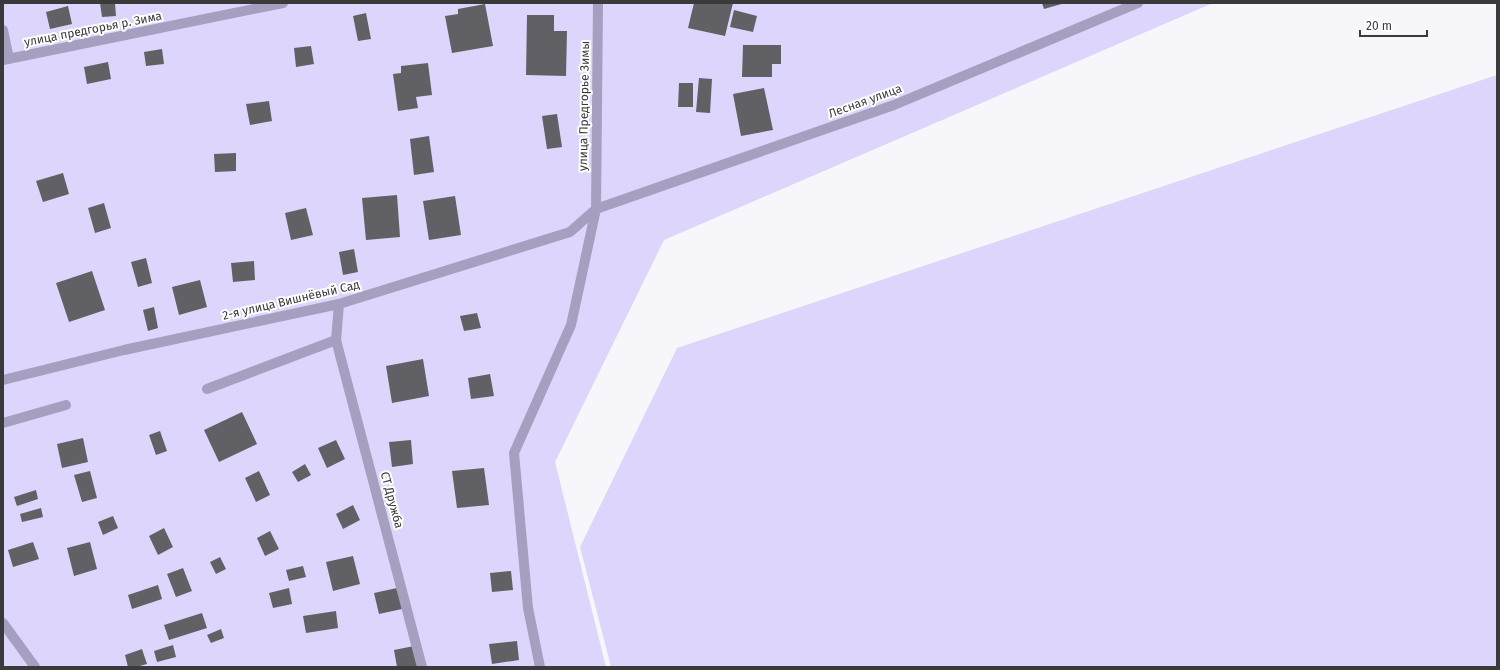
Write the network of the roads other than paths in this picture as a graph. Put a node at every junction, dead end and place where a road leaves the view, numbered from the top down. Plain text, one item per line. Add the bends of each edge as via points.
1 (283, 3) edge
2 (598, 3) edge
3 (1132, 4) edge
4 (3, 30) edge
5 (6, 60) edge
6 (596, 209) junction
7 (339, 304) junction
8 (336, 340) junction
9 (3, 380) edge
10 (207, 389) dead end
11 (66, 405) dead end
12 (3, 423) edge
13 (3, 623) edge
14 (35, 667) edge
15 (422, 667) edge
16 (540, 667) edge

1 - 5 street, улица предгорья р. Зима
2 - 6 street, улица Предгорье Зимы
3 - 6 street, Лесная улица via 894,105
4 - 5 street
6 - 7 street, 2-я улица Вишнёвый Сад via 570,232
6 - 16 street, улица Предгорье Зимы via 571,325 514,453 528,608
7 - 8 street, СТ Дружба
7 - 9 street, 2-я улица Вишнёвый Сад via 124,350
8 - 10 street
8 - 15 street, СТ Дружба
11 - 12 street
13 - 14 street

